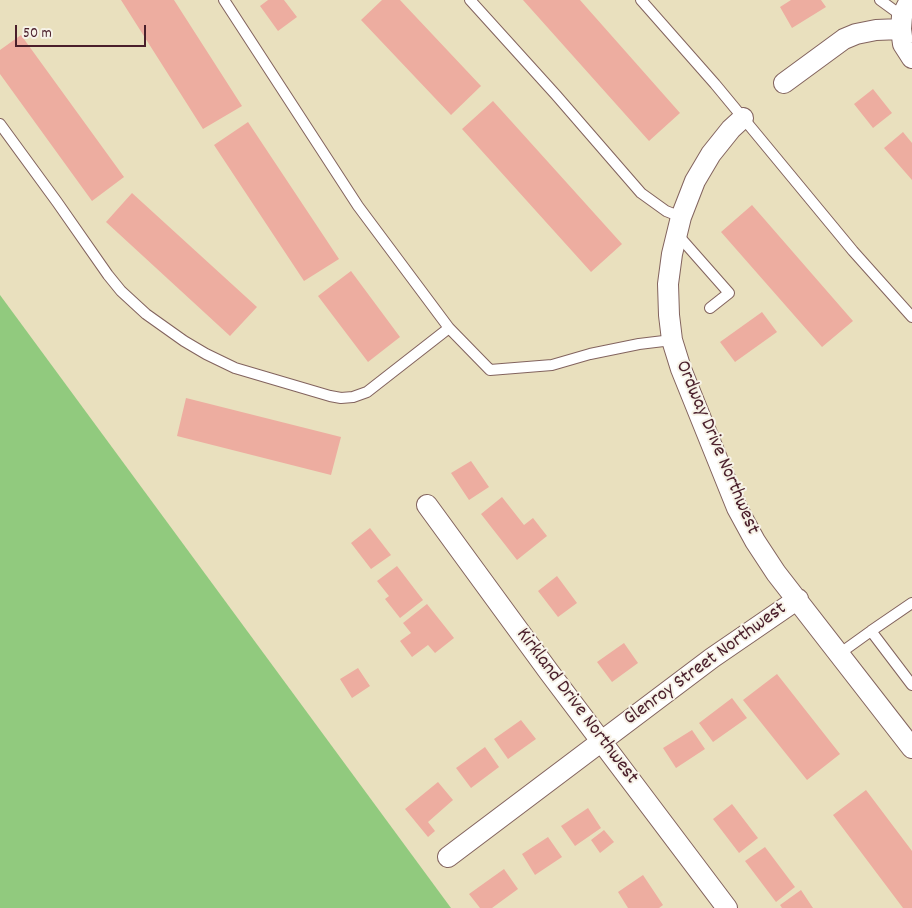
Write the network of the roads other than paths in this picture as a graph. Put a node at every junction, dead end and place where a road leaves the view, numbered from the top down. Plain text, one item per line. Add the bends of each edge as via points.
1 (224, 0) edge
2 (470, 0) edge
3 (641, 0) edge
4 (880, 0) edge
5 (904, 15) edge
6 (912, 58) edge
7 (784, 83) dead end
8 (743, 118) junction
9 (0, 124) edge
10 (679, 225) junction
11 (710, 308) dead end
12 (912, 317) edge
13 (449, 328) junction
14 (672, 340) junction
15 (427, 505) dead end
16 (798, 600) junction
17 (912, 603) edge
18 (871, 631) junction
19 (840, 654) junction
20 (912, 684) edge
21 (601, 741) junction
22 (912, 748) edge
23 (448, 857) dead end
24 (727, 908) edge

1 - 13 lane via 358,206
2 - 10 lane via 642,193
3 - 8 lane
4 - 5 lane
5 - 6 street via 903,44
5 - 7 street via 876,30 844,39
8 - 10 street, Ordway Drive Northwest via 711,154 695,182
8 - 12 lane
9 - 13 lane via 121,291 184,341 235,368 330,396 353,397 367,392
10 - 11 lane via 730,293
10 - 14 street, Ordway Drive Northwest via 668,284
13 - 14 lane via 490,370 552,365 590,354
14 - 16 street, Ordway Drive Northwest via 737,508 755,541
15 - 21 street, Kirkland Drive Northwest
16 - 19 street, Ordway Drive Northwest
16 - 21 street, Glenroy Street Northwest via 712,658
17 - 18 lane
18 - 19 lane
18 - 20 lane
19 - 22 street, Ordway Drive Northwest
21 - 23 street, Glenroy Street Northwest
21 - 24 street, Kirkland Drive Northwest

